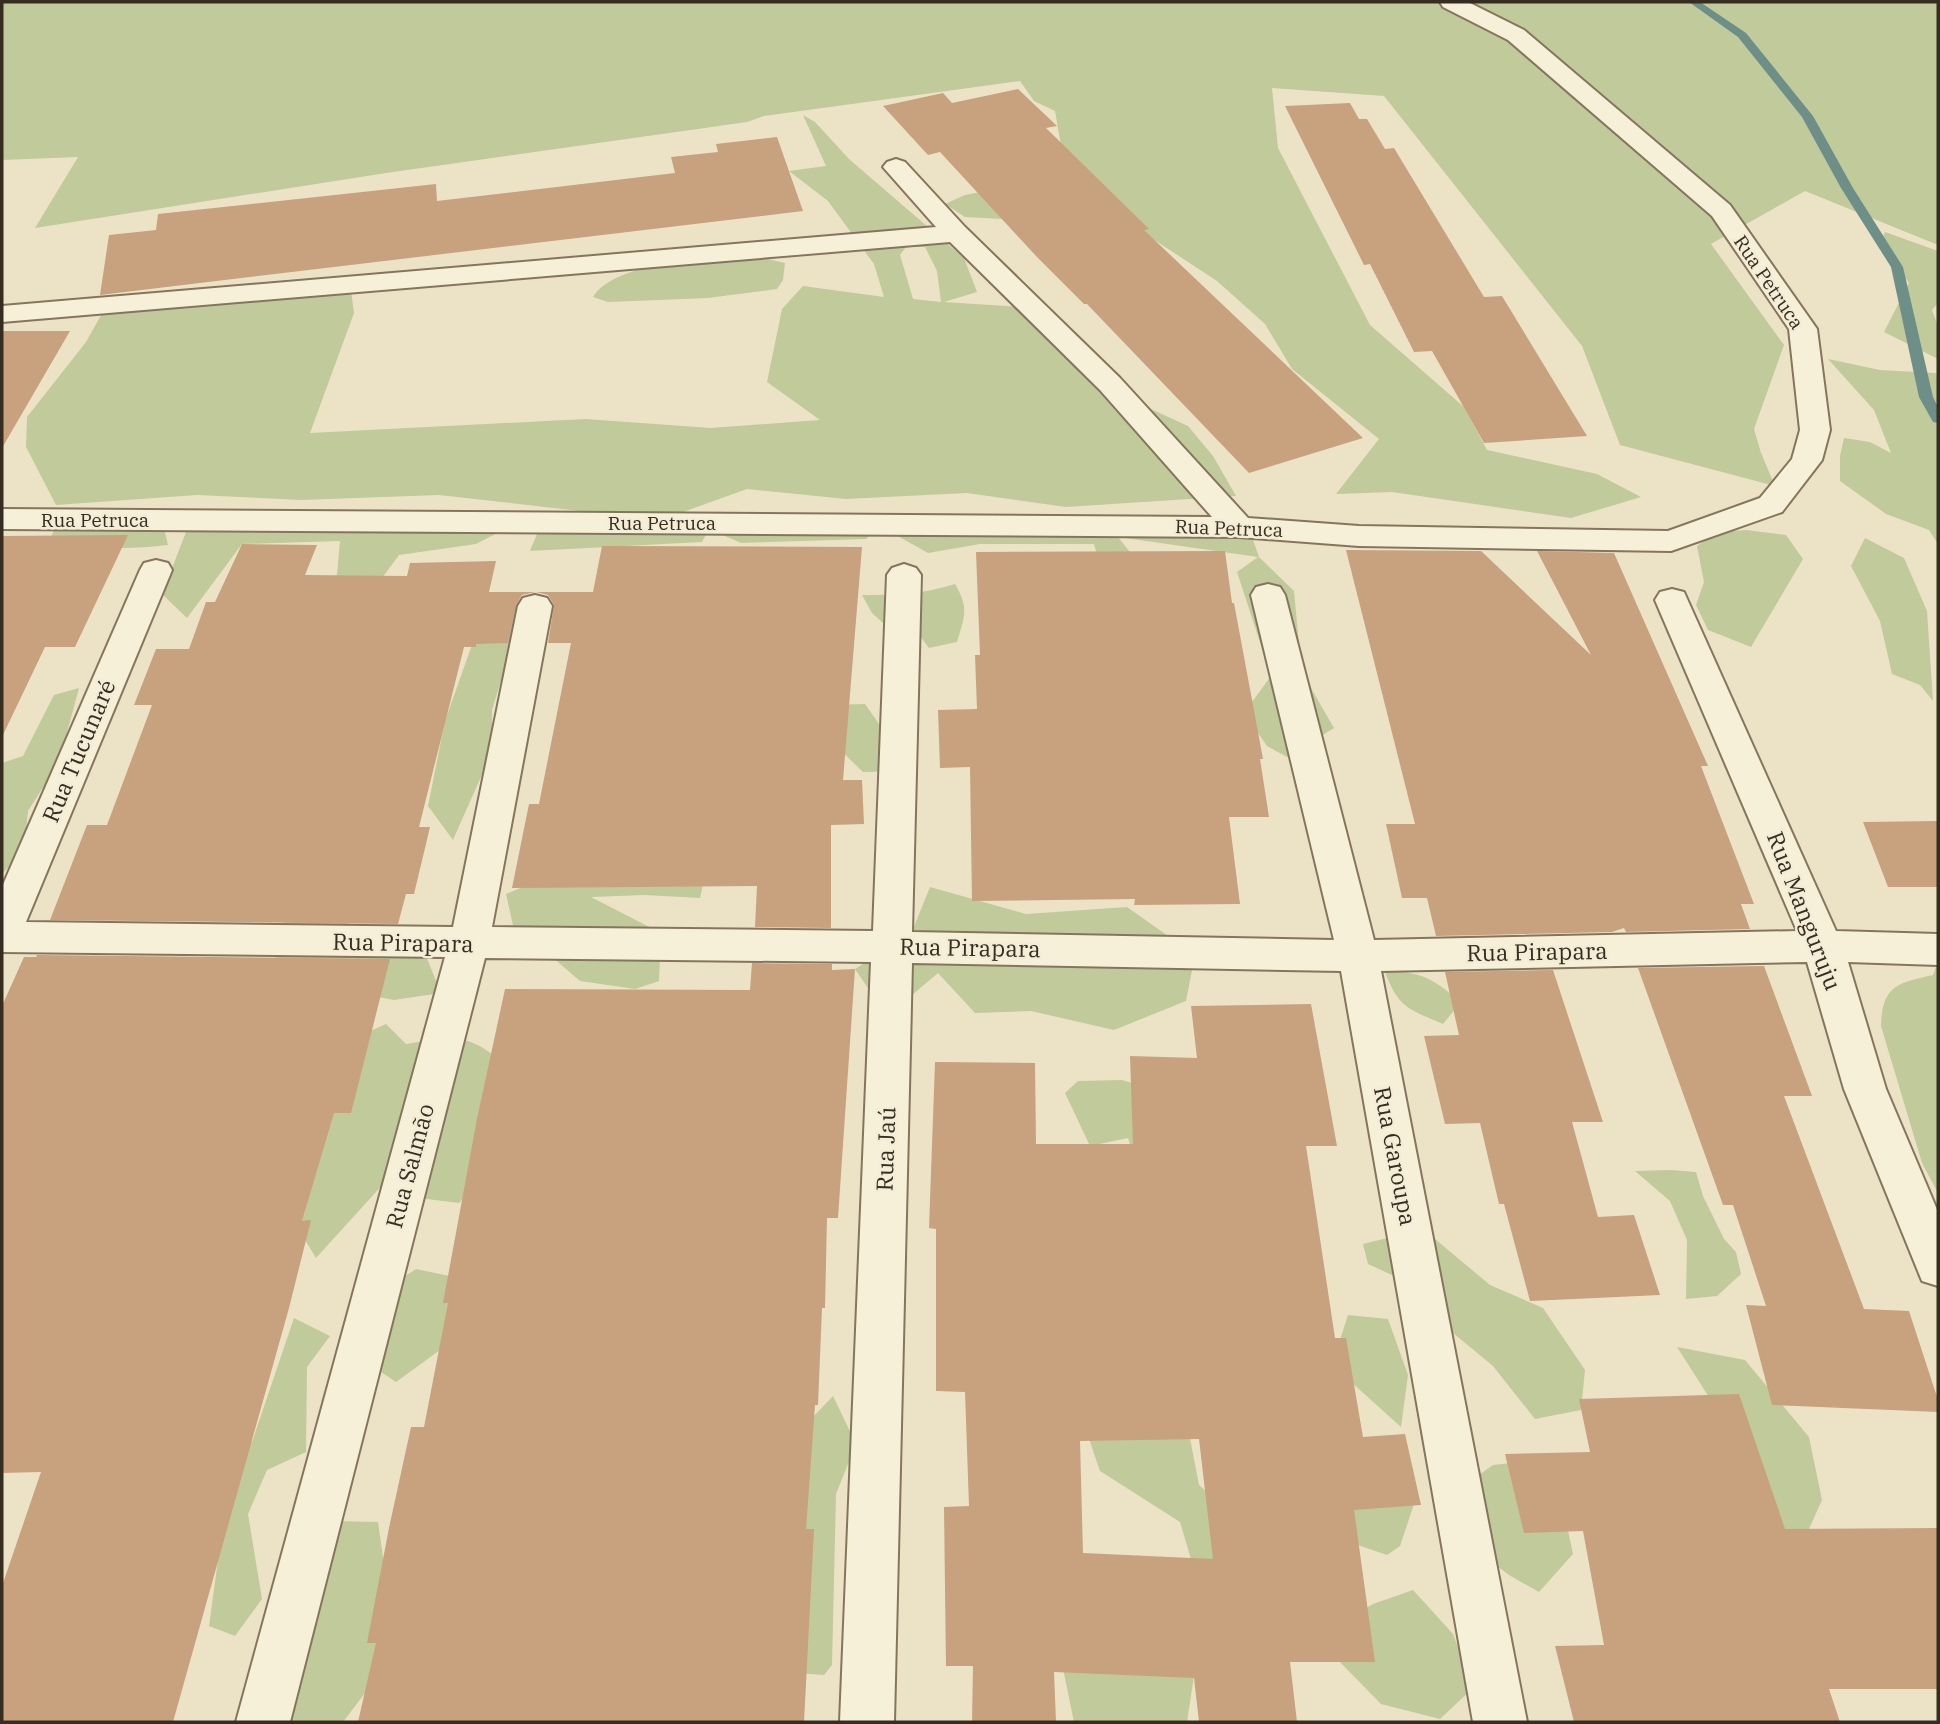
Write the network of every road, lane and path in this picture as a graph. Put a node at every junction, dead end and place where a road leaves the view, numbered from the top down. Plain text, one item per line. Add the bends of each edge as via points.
1 (1451, 2) edge
2 (895, 167) dead end
3 (956, 233) junction
4 (2, 314) edge
5 (2, 519) edge
6 (1239, 527) junction
7 (156, 570) dead end
8 (904, 575) dead end
9 (1268, 596) dead end
10 (1672, 600) dead end
11 (535, 606) dead end
12 (2, 935) edge
13 (469, 944) junction
14 (1822, 946) junction
15 (892, 947) junction
16 (1938, 949) edge
17 (1358, 956) junction
18 (1938, 1266) edge
19 (263, 1722) edge
20 (867, 1722) edge
21 (1500, 1722) edge

1 - 6 street, Rua Petruca via 1516,35 1721,211 1803,329 1815,430 1807,460 1771,505 1671,541 1359,536
2 - 3 street
3 - 4 street
3 - 6 street via 1110,384
5 - 6 street, Rua Petruca
7 - 12 street, Rua Tucunaré
8 - 15 street, Rua Jaú
9 - 17 street, Rua Garoupa
10 - 14 street, Rua Manguruju
11 - 13 street, Rua Salmão
12 - 13 street, Rua Pirapara
13 - 15 street, Rua Pirapara
13 - 19 street, Rua Salmão
14 - 16 street, Rua Pirapara
14 - 17 street, Rua Pirapara
14 - 18 street, Rua Manguruju via 1866,1089
15 - 17 street, Rua Pirapara
15 - 20 street, Rua Jaú
17 - 21 street, Rua Garoupa

